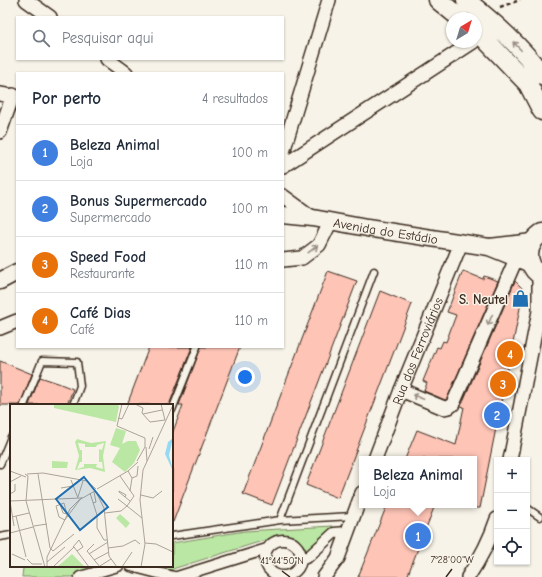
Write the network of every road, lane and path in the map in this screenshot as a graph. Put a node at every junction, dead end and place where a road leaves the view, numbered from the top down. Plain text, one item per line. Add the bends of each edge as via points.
1 (26, 0) edge
2 (329, 0) edge
3 (438, 0) edge
4 (466, 0) edge
5 (520, 0) edge
6 (497, 8) dead end
7 (453, 12) edge
8 (49, 16) edge
9 (482, 42) edge
10 (460, 48) edge
11 (108, 60) edge
12 (125, 72) edge
13 (542, 75) edge
14 (10, 95) edge
15 (542, 111) edge
16 (0, 132) edge
17 (284, 149) edge
18 (284, 165) edge
19 (284, 197) edge
20 (284, 215) edge
21 (313, 218) junction
22 (331, 221) junction
23 (537, 238) edge
24 (461, 243) junction
25 (489, 248) junction
26 (284, 260) edge
27 (532, 268) edge
28 (374, 271) dead end
29 (16, 273) edge
30 (0, 281) edge
31 (541, 309) edge
32 (16, 321) edge
33 (0, 328) edge
34 (197, 348) edge
35 (400, 390) junction
36 (24, 404) edge
37 (73, 404) edge
38 (173, 407) edge
39 (10, 439) edge
40 (376, 456) edge
41 (511, 457) edge
42 (0, 464) edge
43 (359, 501) edge
44 (530, 510) edge
45 (353, 516) junction
46 (540, 517) dead end
47 (280, 520) junction
48 (494, 527) edge
49 (347, 532) junction
50 (10, 535) edge
51 (173, 536) edge
52 (0, 537) edge
53 (267, 549) junction
54 (301, 560) junction
55 (115, 567) edge
56 (135, 567) edge
57 (80, 577) edge
58 (174, 577) edge
59 (177, 577) edge
60 (324, 577) edge
61 (468, 577) edge

1 - 8 street
2 - 17 street
3 - 7 main road
13 -> 4 main road via 493,22
5 - 6 path
9 - 15 main road via 528,84
10 - 18 street
11 - 12 street
14 - 16 street
19 - 21 street
20 - 21 street, Avenida do Estádio
21 - 22 street, Avenida do Estádio
22 - 24 street, Avenida do Estádio
26 -> 22 street via 302,258 319,245
23 - 25 street, Avenida do Estádio
23 - 27 main road via 530,249
24 - 25 street, Avenida do Estádio
24 - 35 street, Rua dos Ferroviários
25 - 27 street, Avenida do Estádio
27 - 31 street
27 -> 35 street via 454,404 444,408
28 - 47 lane
29 - 30 street
31 - 41 street
32 - 33 street
34 - 38 lane
35 - 40 street, Rua dos Ferroviários
36 - 37 lane via 42,361 77,362 80,386
39 - 42 lane
43 - 45 street
44 - 46 lane
45 - 47 lane
45 - 49 street
47 - 51 lane
48 - 61 street
49 - 54 street via 334,533 308,557
49 - 60 street via 338,558
50 - 52 lane
53 - 54 street via 276,541 288,541 298,548
53 - 54 street via 264,560 266,566 269,571 280,576 296,571
53 - 59 street
55 - 57 street
56 - 58 street

